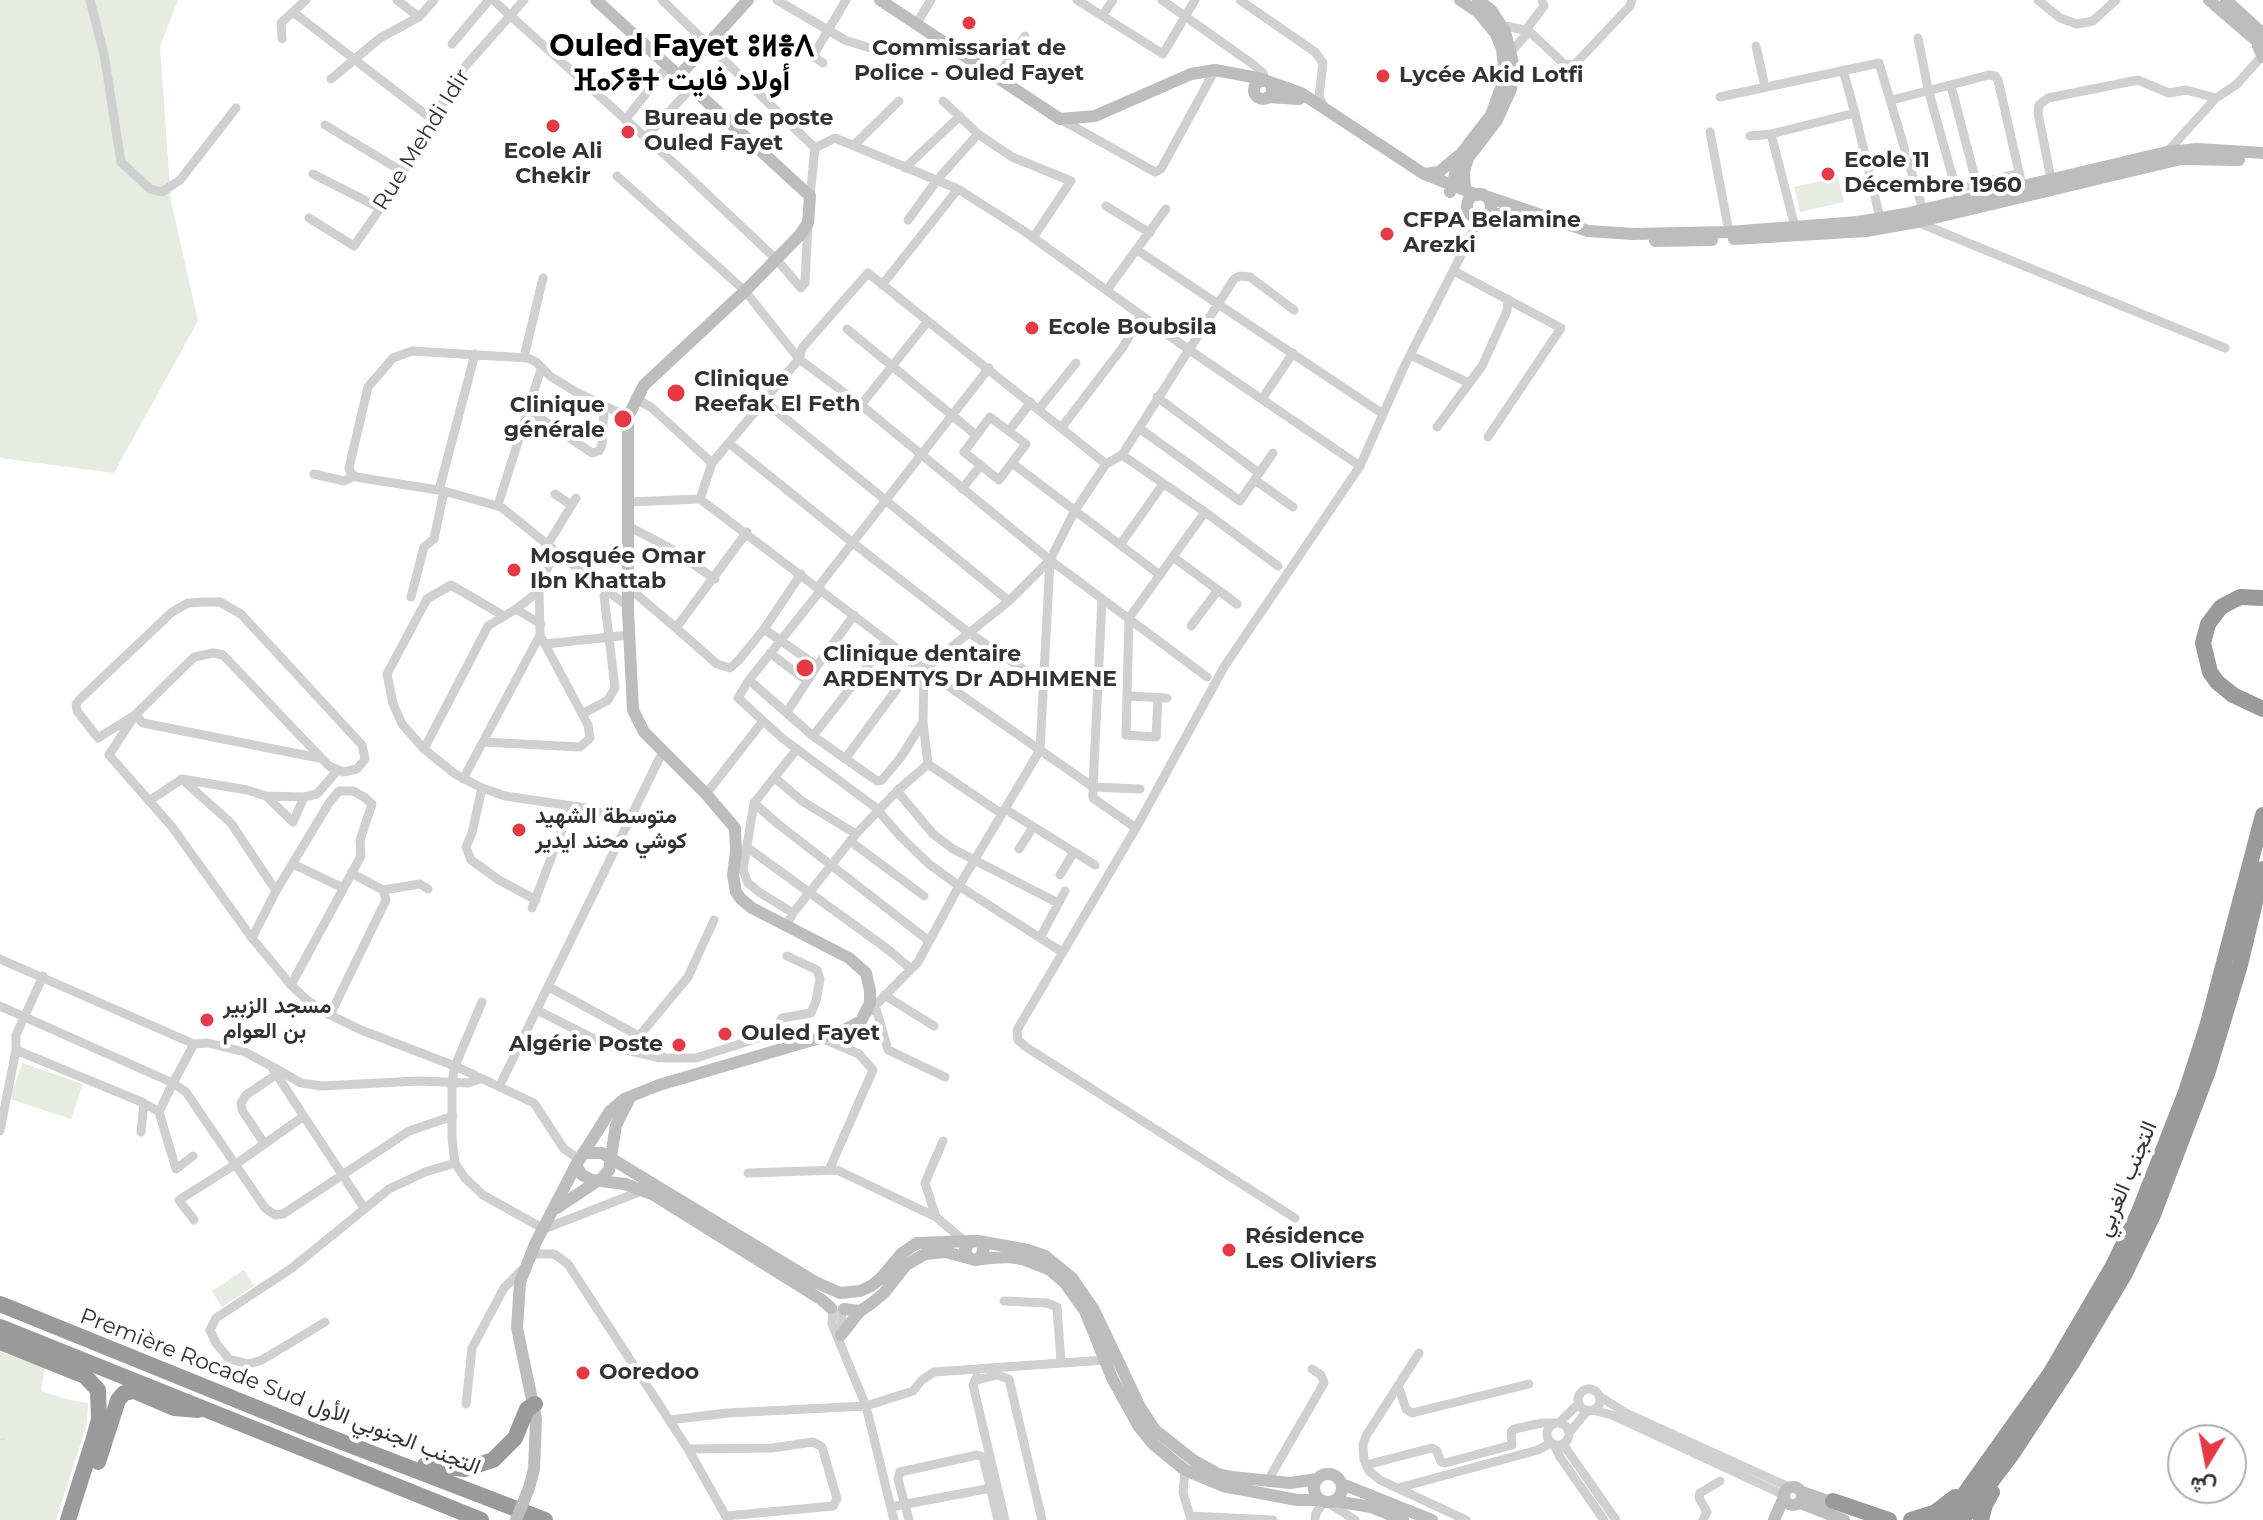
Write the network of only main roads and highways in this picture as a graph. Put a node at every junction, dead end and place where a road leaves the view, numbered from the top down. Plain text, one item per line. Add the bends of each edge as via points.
1 (596, 0) edge
2 (748, 0) edge
3 (880, 0) edge
4 (1460, 0) edge
5 (1478, 0) edge
6 (2209, 0) edge
7 (2226, 0) edge
8 (2262, 45) edge
9 (1219, 71) junction
10 (679, 76) junction
11 (1265, 81) junction
12 (1262, 96) junction
13 (1324, 107) junction
14 (2263, 153) edge
15 (1461, 154) junction
16 (2263, 161) edge
17 (1430, 177) junction
18 (1451, 189) junction
19 (1476, 194) junction
20 (1477, 214) junction
21 (1920, 216) junction
22 (2263, 600) edge
23 (2263, 692) edge
24 (2263, 709) edge
25 (2263, 816) edge
26 (2263, 869) edge
27 (631, 1095) junction
28 (580, 1159) junction
29 (612, 1159) junction
30 (597, 1182) junction
31 (554, 1210) junction
32 (971, 1240) junction
33 (974, 1260) junction
34 (839, 1292) junction
35 (0, 1295) edge
36 (0, 1304) edge
37 (837, 1310) junction
38 (860, 1311) junction
39 (0, 1327) edge
40 (841, 1339) road end
41 (0, 1342) edge
42 (165, 1371) junction
43 (535, 1404) junction
44 (208, 1409) junction
45 (2012, 1454) junction
46 (387, 1459) junction
47 (1317, 1479) junction
48 (1975, 1481) junction
49 (1342, 1484) junction
50 (1793, 1496) junction
51 (1327, 1501) junction
52 (1833, 1501) junction
53 (1791, 1518) dead end
54 (72, 1520) edge
55 (481, 1520) edge
56 (516, 1520) edge
57 (545, 1520) edge
58 (1403, 1520) edge
59 (1432, 1520) edge
60 (1774, 1520) edge
61 (1844, 1520) edge
62 (1868, 1520) edge
63 (1889, 1520) edge
64 (1911, 1520) edge
65 (1946, 1520) edge
66 (1962, 1520) edge
67 (1981, 1520) edge

1 - 10 main road
2 - 10 main road
3 - 9 main road via 1060,119 1095,116 1191,74
4 - 15 main road via 1496,34 1505,76 1491,115
5 - 19 main road via 1501,25 1513,63 1511,89 1464,172
6 - 8 main road
7 - 8 main road
9 - 11 main road
9 - 12 main road
10 - 27 main road via 810,196 808,223 777,260 644,385 628,417 633,710 644,732 735,828 736,892 752,908 849,958 866,973 870,1003 861,1021 840,1032
11 - 12 main road via 1272,88
11 - 13 main road
12 - 13 main road via 1297,98
13 - 17 main road
14 - 21 main road via 2167,152 1958,195
15 - 17 main road
15 - 18 main road
16 - 21 main road via 2181,159
17 - 18 main road
18 - 19 main road
18 - 20 main road
19 - 20 main road via 1470,198
19 - 20 main road via 1491,207
19 - 21 main road via 1588,231 1633,234 1729,232
20 - 21 main road via 1516,214 1586,238 1678,242 1866,231
22 - 23 highway via 2226,610 2208,641 2214,668 2226,683 2247,693
22 - 24 highway via 2240,597 2221,607 2208,624 2203,643 2217,682
25 - 48 highway, التجنب الغربي via 2207,1027 2139,1212 2050,1374
26 - 45 highway, التجنب الغربي via 2226,1014 2163,1193 2094,1326
27 - 28 main road via 610,1111
27 - 29 main road via 616,1125
28 - 29 main road via 596,1151
28 - 30 main road via 586,1178
28 - 31 main road
29 - 30 main road
29 - 34 main road
30 - 31 main road
30 - 37 main road via 644,1190
31 - 43 main road via 525,1268 517,1298 517,1328
32 - 33 main road via 965,1250
32 - 34 main road via 917,1243 871,1286
32 - 47 main road via 1045,1256 1072,1278 1094,1310 1140,1407 1170,1444 1218,1474 1267,1482
33 - 38 main road via 945,1252 925,1254 906,1265 884,1293
33 - 51 main road via 1009,1257 1036,1263 1075,1294 1139,1427 1185,1470 1223,1486
34 - 37 main road via 829,1299
35 - 42 highway
36 - 42 highway, Première Rocade Sud التجنب الجنوبي الأول
37 - 38 main road
38 - 40 main road
39 - 44 highway, Première Rocade Sud التجنب الجنوبي الأول
41 - 54 highway via 85,1376 98,1390 99,1419
42 - 46 highway, Première Rocade Sud التجنب الجنوبي الأول
43 - 46 highway via 527,1409 515,1438 478,1467 452,1469
43 - 56 main road, bridge via 536,1450
44 - 54 highway via 174,1408 134,1391 121,1394
44 - 55 highway, Première Rocade Sud التجنب الجنوبي الأول
45 - 66 highway, التجنب الغربي
45 - 67 highway
46 - 57 highway, Première Rocade Sud التجنب الجنوبي الأول
47 - 49 main road via 1331,1474
47 - 51 main road via 1314,1489
48 - 64 highway via 1940,1509
48 - 65 highway, التجنب الغربي
49 - 51 main road via 1340,1496
49 - 59 main road
50 - 52 main road
50 - 53 main road
50 - 60 main road
50 - 61 main road
51 - 58 main road via 1371,1507
52 - 62 main road
52 - 63 highway

